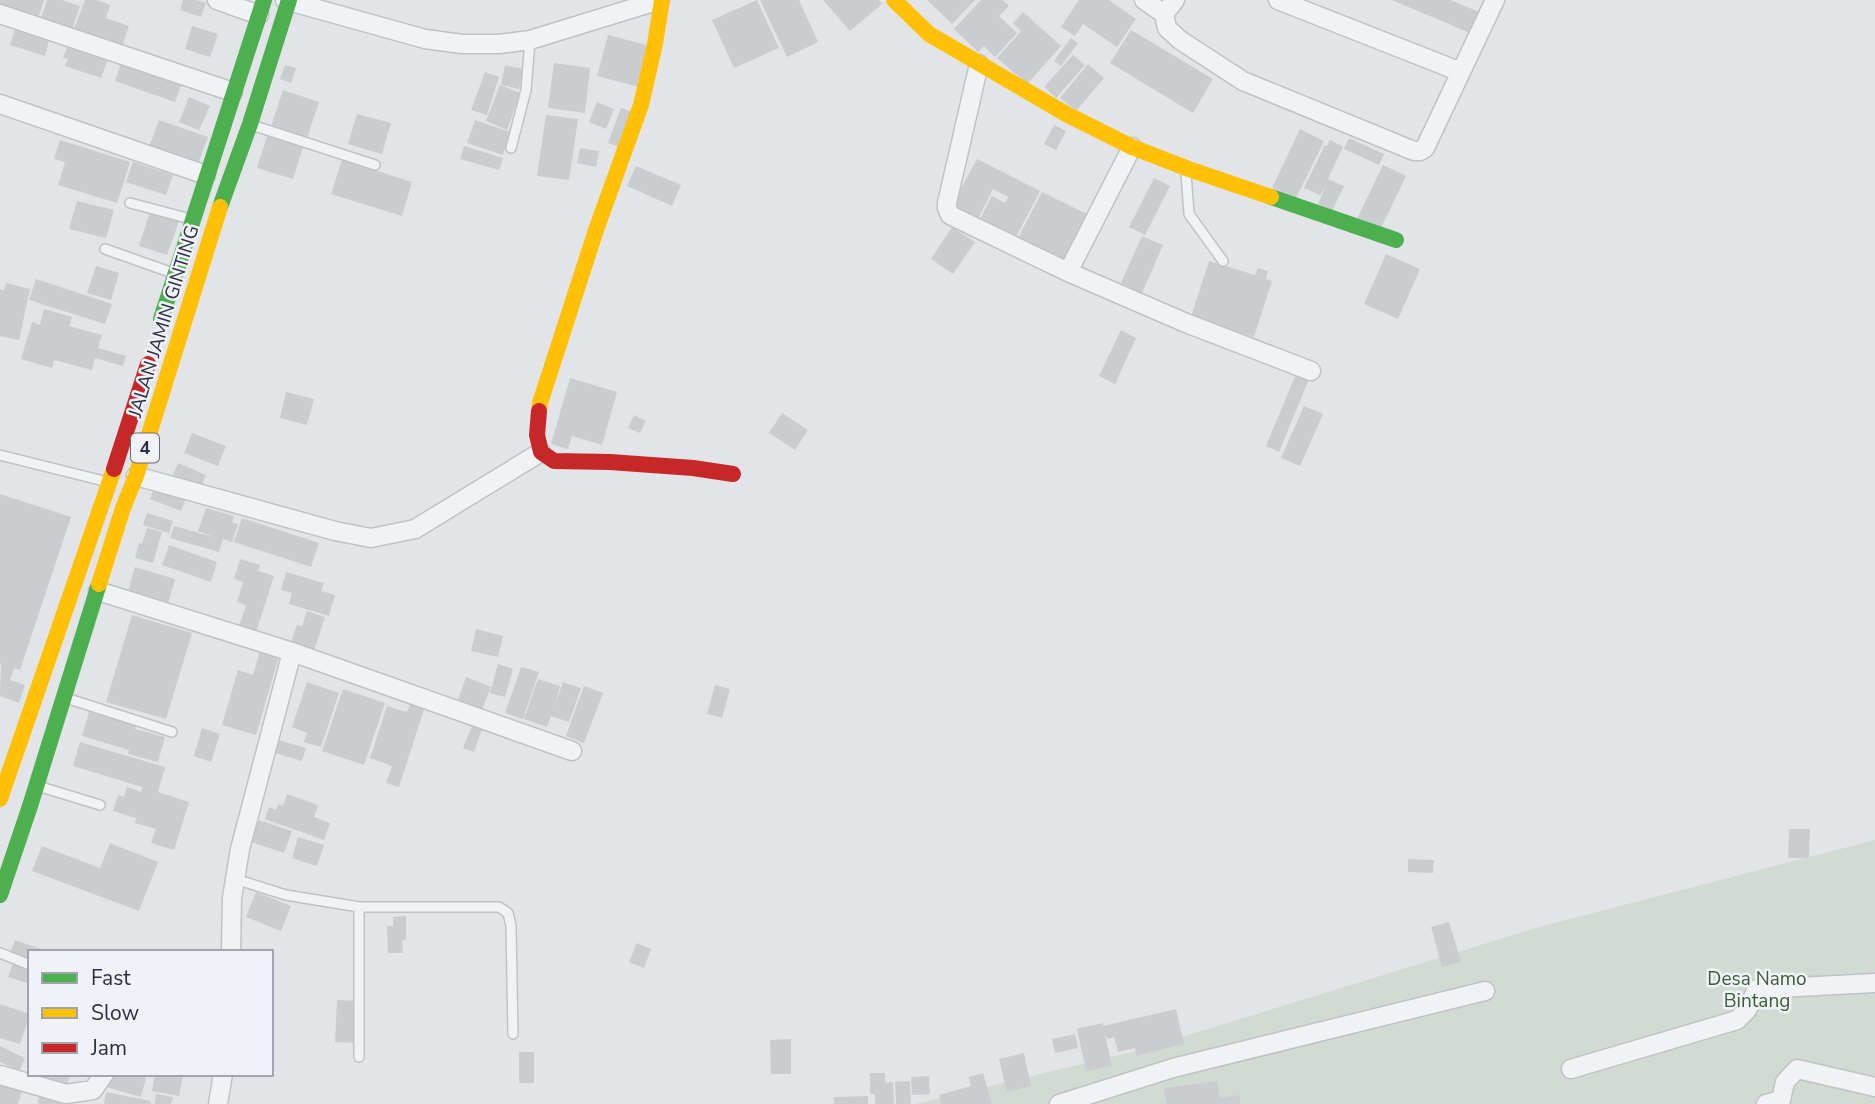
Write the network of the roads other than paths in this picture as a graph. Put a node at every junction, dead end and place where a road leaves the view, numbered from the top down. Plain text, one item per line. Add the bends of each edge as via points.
1 (217, 0) edge
2 (288, 0) edge
3 (894, 0) edge
4 (1143, 0) edge
5 (1278, 0) edge
6 (1494, 0) edge
7 (656, 1) edge
8 (261, 7) edge
9 (1170, 7) edge
10 (0, 15) edge
11 (281, 25) junction
12 (530, 40) junction
13 (979, 64) junction
14 (1461, 72) junction
15 (233, 92) junction
16 (0, 104) edge
17 (250, 124) junction
18 (511, 148) dead end
19 (1132, 148) junction
20 (375, 165) dead end
21 (1186, 168) junction
22 (206, 175) junction
23 (130, 203) dead end
24 (192, 219) junction
25 (1396, 240) dead end
26 (105, 249) dead end
27 (1223, 261) dead end
28 (1068, 272) junction
29 (175, 273) junction
30 (1311, 371) dead end
31 (541, 452) junction
32 (0, 455) edge
33 (733, 474) dead end
34 (136, 476) junction
35 (108, 482) junction
36 (98, 591) junction
37 (292, 652) junction
38 (64, 697) junction
39 (172, 732) dead end
40 (572, 751) dead end
41 (36, 786) junction
42 (1, 795) edge
43 (100, 805) dead end
44 (30, 806) junction
45 (235, 879) junction
46 (0, 895) edge
47 (359, 907) junction
48 (231, 950) edge
49 (0, 954) edge
50 (28, 964) edge
51 (1875, 984) edge
52 (1485, 991) dead end
53 (513, 1034) dead end
54 (359, 1057) dead end
55 (1571, 1069) dead end
56 (0, 1075) edge
57 (103, 1076) edge
58 (223, 1076) edge
59 (1875, 1087) edge
60 (218, 1104) edge
61 (1059, 1104) edge
62 (1766, 1104) edge

1 - 8 street
2 - 11 main road, JALAN JAMIN GINTING / 4
2 - 12 street via 425,39 463,44
3 - 13 main road via 929,34
4 - 9 street
5 - 14 street
6 - 14 street
7 - 12 street
7 - 31 main road via 655,44 641,105 540,403 537,435
8 - 11 main road
8 - 15 main road, JALAN JAMIN GINTING / 4
9 - 14 street via 1167,28 1243,81 1414,151 1425,148
10 - 15 street
11 - 17 main road, JALAN JAMIN GINTING / 4
12 - 18 lane via 526,90
13 - 19 main road
13 - 28 street via 948,212
15 - 22 main road, JALAN JAMIN GINTING / 4
16 - 22 street
17 - 20 lane
17 - 34 main road, JALAN JAMIN GINTING / 4
19 - 21 main road
19 - 28 street
21 - 25 main road
21 - 27 lane via 1189,214
22 - 24 main road, JALAN JAMIN GINTING / 4
23 - 24 lane
24 - 29 main road, JALAN JAMIN GINTING / 4
26 - 29 lane
28 - 30 street
29 - 35 main road, JALAN JAMIN GINTING / 4
31 - 33 main road via 554,461
31 - 34 street via 415,529 370,538
32 - 35 lane
34 - 36 main road, JALAN JAMIN GINTING / 4
35 - 42 main road, JALAN JAMIN GINTING / 4
36 - 37 street
36 - 38 main road, JALAN JAMIN GINTING / 4
37 - 40 street
37 - 45 street
38 - 39 lane
38 - 41 main road, JALAN JAMIN GINTING / 4
41 - 43 lane
41 - 44 main road, JALAN JAMIN GINTING / 4
42 - 44 street
44 - 46 main road, JALAN JAMIN GINTING / 4
45 - 47 lane via 286,895
45 - 48 street
47 - 53 lane via 499,907 508,913
47 - 54 lane
49 - 50 lane
51 - 55 street via 1758,989 1737,1020
52 - 61 street via 1173,1068
56 - 57 street via 66,1094 93,1090
58 - 60 street
59 - 62 street via 1797,1069 1785,1082 1781,1100

